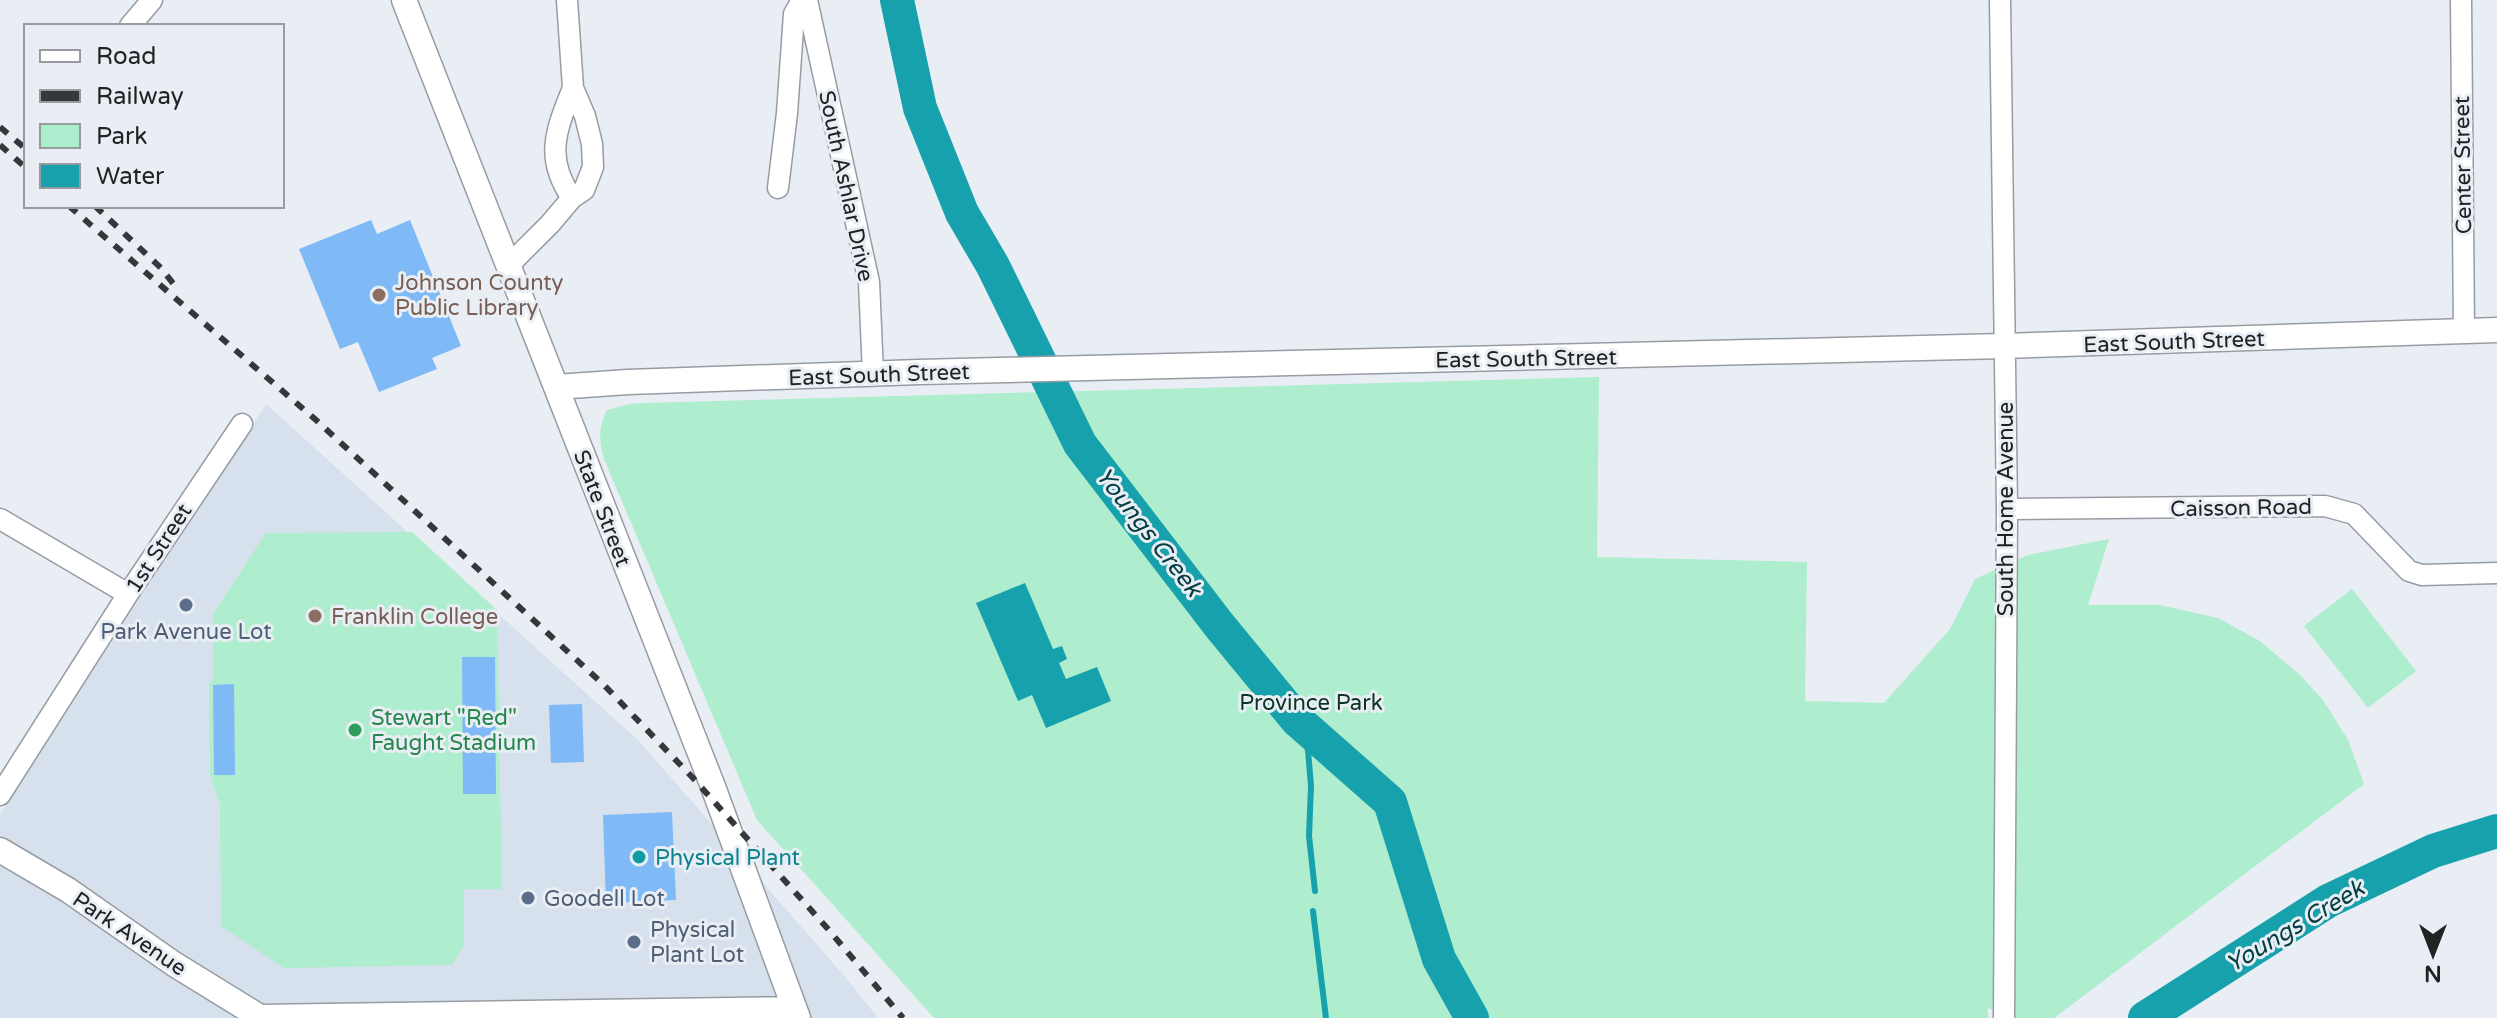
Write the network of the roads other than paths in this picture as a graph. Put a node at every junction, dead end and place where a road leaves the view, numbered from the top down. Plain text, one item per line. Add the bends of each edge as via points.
1 (152, 0) edge
2 (404, 0) edge
3 (567, 0) edge
4 (804, 0) edge
5 (2000, 0) edge
6 (2461, 0) edge
7 (132, 24) edge
8 (573, 88) junction
9 (778, 188) dead end
10 (572, 198) junction
11 (509, 265) junction
12 (2497, 330) edge
13 (2464, 331) junction
14 (2004, 346) junction
15 (873, 374) junction
16 (556, 387) junction
17 (242, 424) dead end
18 (2007, 509) junction
19 (0, 519) edge
20 (2497, 573) edge
21 (128, 594) junction
22 (0, 795) edge
23 (0, 850) edge
24 (796, 1014) edge
25 (260, 1018) edge
26 (2004, 1018) edge

1 - 7 street
2 - 11 street, State Street
3 - 8 street
4 - 9 street via 794,14
4 - 15 street, South Ashlar Drive via 869,282
5 - 14 street, South Home Avenue
6 - 13 street, Center Street
8 - 10 street via 554,147 555,168
8 - 10 street via 585,116 593,167 584,190
10 - 11 street
11 - 16 street, State Street
12 - 13 street, East South Street
13 - 14 street, East South Street
14 - 15 street, East South Street
14 - 18 street, South Home Avenue
15 - 16 street, East South Street
16 - 24 street, State Street
17 - 21 street, 1st Street
18 - 20 street, Caisson Road via 2325,506 2354,514 2409,571
18 - 26 street, South Home Avenue
19 - 21 street
21 - 22 street, 1st Street
23 - 25 street, Park Avenue
24 - 25 street

